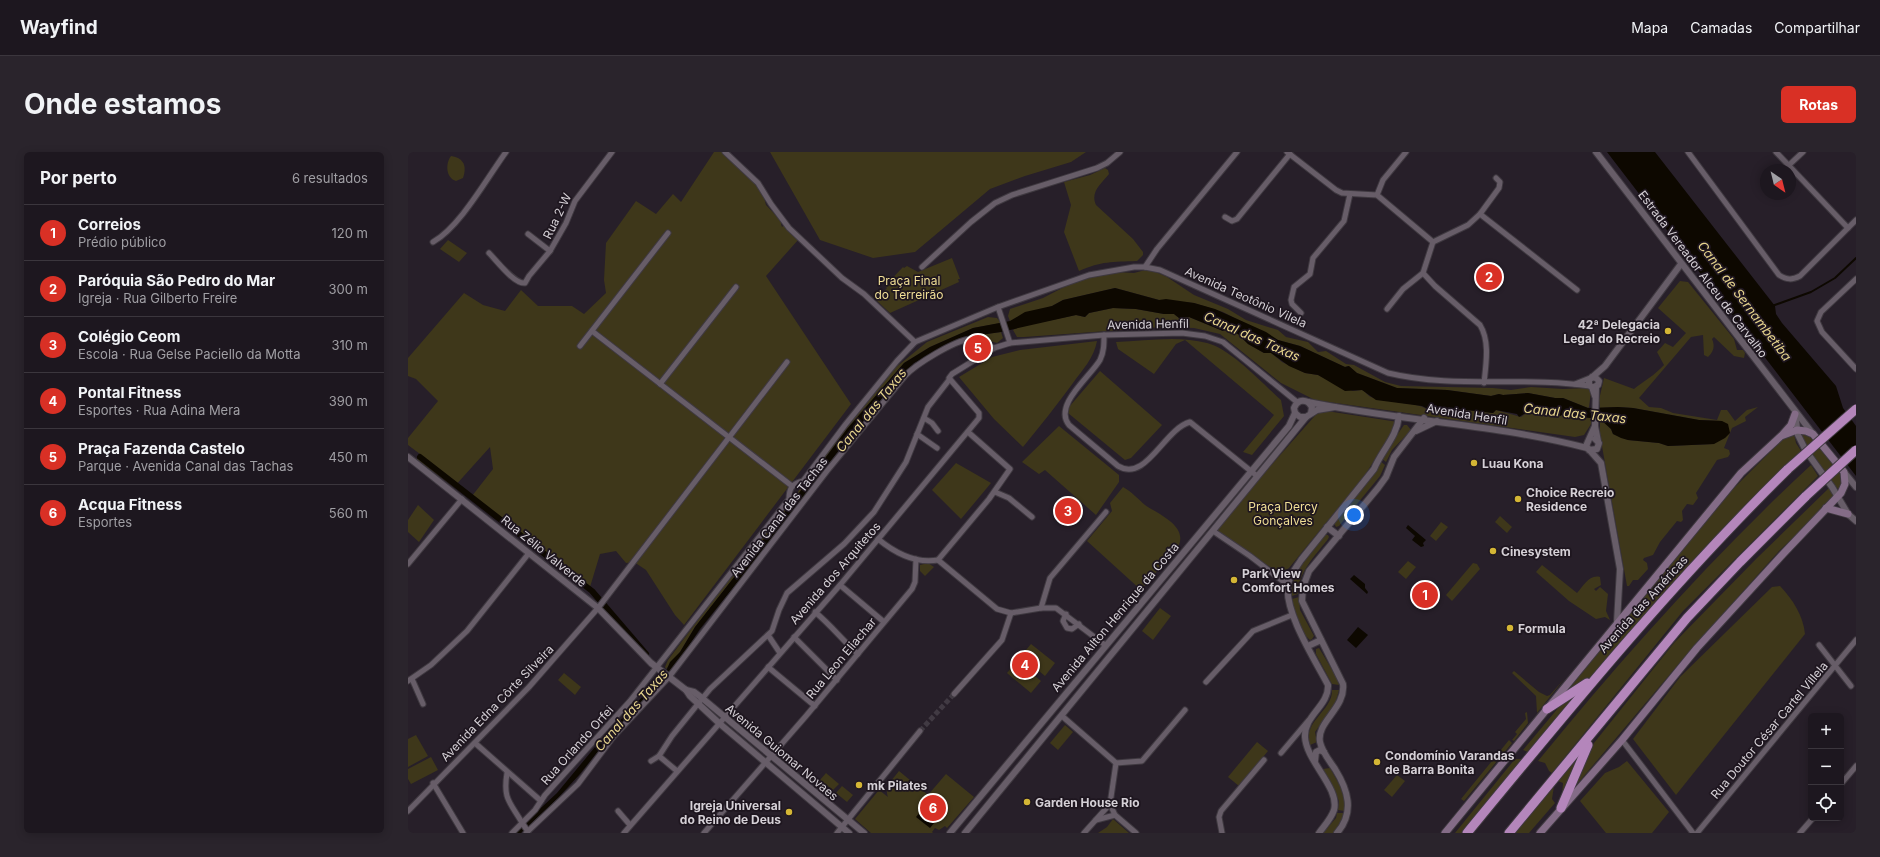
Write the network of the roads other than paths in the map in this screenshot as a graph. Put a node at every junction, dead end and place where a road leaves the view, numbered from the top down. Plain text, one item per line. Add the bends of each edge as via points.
1 (506, 152) edge
2 (612, 152) edge
3 (725, 152) edge
4 (1120, 152) edge
5 (1237, 152) edge
6 (1406, 152) edge
7 (1596, 152) edge
8 (1688, 152) edge
9 (1776, 152) edge
10 (1803, 152) edge
11 (1288, 153) edge
12 (1788, 164) edge
13 (1790, 164) edge
14 (1796, 172) edge
15 (1496, 178) dead end
16 (1350, 194) junction
17 (1377, 195) junction
18 (1480, 214) junction
19 (1225, 217) dead end
20 (1856, 220) edge
21 (1848, 228) junction
22 (668, 232) dead end
23 (528, 234) dead end
24 (433, 242) dead end
25 (1433, 242) junction
26 (550, 251) junction
27 (489, 253) dead end
28 (1681, 264) junction
29 (922, 267) dead end
30 (1145, 267) junction
31 (1423, 273) junction
32 (1856, 279) edge
33 (736, 287) dead end
34 (1577, 290) dead end
35 (998, 307) junction
36 (1387, 309) dead end
37 (1301, 314) dead end
38 (592, 331) junction
39 (1104, 335) junction
40 (915, 342) junction
41 (1010, 343) junction
42 (580, 346) dead end
43 (994, 348) junction
44 (787, 362) dead end
45 (1605, 366) junction
46 (1856, 369) edge
47 (1591, 378) junction
48 (949, 380) junction
49 (1484, 383) junction
50 (660, 384) junction
51 (1574, 384) junction
52 (1594, 385) junction
53 (1291, 396) junction
54 (1297, 402) junction
55 (1308, 402) junction
56 (1335, 407) junction
57 (1856, 409) edge
58 (1295, 412) junction
59 (1795, 412) junction
60 (1308, 415) junction
61 (1399, 416) junction
62 (924, 418) junction
63 (1424, 418) junction
64 (1437, 421) junction
65 (1595, 423) junction
66 (1797, 430) junction
67 (938, 432) dead end
68 (968, 432) junction
69 (917, 434) junction
70 (1813, 434) junction
71 (1411, 436) junction
72 (1781, 436) junction
73 (729, 438) junction
74 (1587, 440) junction
75 (1598, 441) junction
76 (1571, 444) junction
77 (937, 448) dead end
78 (1588, 449) junction
79 (1856, 450) edge
80 (1264, 456) junction
81 (408, 457) edge
82 (1270, 461) junction
83 (1251, 470) junction
84 (1844, 472) junction
85 (1257, 476) junction
86 (792, 486) junction
87 (1856, 487) edge
88 (995, 492) junction
89 (1838, 496) junction
90 (462, 499) junction
91 (1826, 508) junction
92 (1106, 512) dead end
93 (1848, 514) junction
94 (1032, 517) dead end
95 (1856, 521) edge
96 (1327, 527) junction
97 (1214, 531) junction
98 (1339, 536) junction
99 (878, 539) junction
100 (529, 552) junction
101 (916, 559) junction
102 (938, 560) junction
103 (408, 564) edge
104 (1163, 575) junction
105 (1172, 581) junction
106 (840, 585) junction
107 (1288, 585) junction
108 (598, 608) junction
109 (1041, 608) junction
110 (816, 612) junction
111 (1011, 612) junction
112 (1066, 614) junction
113 (1292, 615) junction
114 (884, 622) junction
115 (1617, 622) junction
116 (1079, 624) junction
117 (768, 635) junction
118 (794, 637) junction
119 (1321, 640) junction
120 (1856, 640) edge
121 (1105, 645) junction
122 (1819, 645) dead end
123 (1308, 646) junction
124 (780, 653) junction
125 (858, 654) junction
126 (1836, 665) junction
127 (768, 667) junction
128 (658, 669) junction
129 (669, 676) junction
130 (1595, 678) junction
131 (410, 680) edge
132 (837, 680) junction
133 (1206, 682) dead end
134 (1851, 686) dead end
135 (954, 694) tunnel mouth
136 (700, 701) junction
137 (423, 704) dead end
138 (815, 706) junction
139 (1547, 709) junction
140 (1185, 710) dead end
141 (1062, 716) junction
142 (724, 718) junction
143 (1308, 721) junction
144 (719, 723) junction
145 (1037, 728) junction
146 (1596, 730) junction
147 (920, 731) tunnel mouth
148 (1046, 735) junction
149 (1622, 740) junction
150 (475, 744) junction
151 (1324, 752) junction
152 (1281, 753) dead end
153 (659, 756) junction
154 (770, 756) junction
155 (1264, 760) dead end
156 (651, 761) dead end
157 (764, 762) junction
158 (1116, 763) junction
159 (1315, 764) junction
160 (1856, 766) edge
161 (677, 771) junction
162 (507, 773) junction
163 (1844, 780) edge
164 (433, 783) junction
165 (541, 801) junction
166 (1110, 804) junction
167 (1561, 808) junction
168 (408, 811) edge
169 (618, 811) dead end
170 (1116, 815) junction
171 (847, 820) junction
172 (1095, 820) junction
173 (1810, 821) edge
174 (630, 825) junction
175 (841, 827) junction
176 (525, 828) edge
177 (463, 833) edge
178 (512, 833) edge
179 (624, 833) edge
180 (704, 833) edge
181 (837, 833) edge
182 (849, 833) edge
183 (864, 833) edge
184 (950, 833) edge
185 (965, 833) edge
186 (1084, 833) edge
187 (1136, 833) edge
188 (1222, 833) edge
189 (1319, 833) edge
190 (1337, 833) edge
191 (1445, 833) edge
192 (1467, 833) edge
193 (1509, 833) edge
194 (1540, 833) edge
195 (1693, 833) edge
196 (1697, 833) edge
197 (1800, 833) edge

1 - 24 street via 459,218 443,236
2 - 26 street, Rua 2-W via 575,201
3 - 40 street via 758,183 790,228
4 - 29 street via 1108,163 1097,168 1012,195 995,203 970,222
5 - 30 street
6 - 17 street via 1383,180
7 - 28 street, Estrada Vereador Alceu de Carvalho
8 - 21 street via 1779,275 1785,279 1800,276
9 - 12 street
10 - 13 street
11 - 16 street via 1336,190
11 - 19 street via 1237,219 1232,221
14 - 21 street
15 - 18 street via 1500,185
16 - 17 street
16 - 37 street via 1344,221 1313,258 1310,274 1294,287 1292,304
17 - 25 street
18 - 25 street via 1462,229
18 - 34 street
20 - 21 street
22 - 38 street
23 - 26 street, Rua 2-W
25 - 31 street
26 - 27 street, Rua 2-W via 525,283 513,279
28 - 45 street, Avenida Teotônio Vilela
28 - 59 street, Estrada Vereador Alceu de Carvalho
30 - 35 street, Avenida Teotônio Vilela via 1089,274
30 - 49 street, Avenida Teotônio Vilela via 1160,270 1388,373 1420,379
31 - 36 street via 1403,289
31 - 49 street via 1483,329 1486,340
32 - 46 street via 1821,312 1817,321 1822,332
33 - 50 street
35 - 40 street, Avenida Teotônio Vilela
35 - 41 street
38 - 42 street
38 - 50 street
39 - 41 street, Avenida Henfil
39 - 53 street, Avenida Henfil via 1182,333 1215,338
39 - 83 street via 1101,359 1069,400 1064,414 1069,425 1118,466 1134,470 1142,465 1174,431 1190,422
40 - 86 street via 845,425 803,481
41 - 43 street
43 - 48 street via 952,374
43 - 129 street, Avenida Canal das Tachas via 971,339 947,348 911,369 827,471
44 - 73 street, Avenida Edna Côrte Silveira
45 - 47 street, Avenida Teotônio Vilela
45 - 52 street, Avenida Teotônio Vilela
47 - 51 street, Avenida Teotônio Vilela
47 - 52 street via 1596,378
48 - 62 street via 931,401
48 - 68 street, Avenida dos Arquitetos via 980,413
49 - 51 street, Avenida Teotônio Vilela
50 - 73 street
51 - 52 street, Avenida Teotônio Vilela
52 - 65 street
53 - 54 street, Avenida Henfil
53 - 58 street
54 - 55 street
54 - 58 street
55 - 56 street, Avenida Henfil
55 - 60 street via 1312,407
56 - 60 street, Avenida Henfil via 1317,410
56 - 61 street, Avenida Henfil
57 - 130 highway, Avenida das Américas, bridge via 1788,470 1715,542
58 - 60 street via 1300,417
58 - 80 street, Avenida Ailton Henrique da Costa via 1289,426
59 - 66 street
59 - 70 street, Estrada Vereador Alceu de Carvalho
59 - 72 main road via 1791,425
60 - 82 street, Avenida Ailton Henrique da Costa
61 - 63 street, Avenida Henfil
61 - 96 street via 1394,436 1374,469
62 - 67 street via 932,423
62 - 69 street
63 - 64 street, Avenida Henfil
63 - 71 street
64 - 71 street
64 - 76 street, Avenida Henfil
65 - 74 street
65 - 75 street
66 - 70 main road
66 - 72 main road, Avenida das Américas
66 - 89 street via 1806,451
68 - 88 street via 1010,469
68 - 99 street, Avenida dos Arquitetos
69 - 77 street
69 - 117 street via 906,462 883,500 844,544 787,593 774,629
70 - 84 main road, Estrada Vereador Alceu de Carvalho
71 - 98 street via 1394,457 1386,477
72 - 115 main road, Avenida das Américas via 1741,473
73 - 86 street
73 - 108 street, Avenida Edna Côrte Silveira
74 - 75 street via 1593,438
74 - 76 street, Avenida Henfil
74 - 78 street
75 - 78 street via 1597,449
76 - 78 street, Avenida Henfil
78 - 115 street via 1600,463 1620,569
79 - 146 highway, bridge via 1806,496 1687,618
80 - 82 street
80 - 83 street, Avenida Ailton Henrique da Costa
81 - 90 street, Rua Zélio Valverde
82 - 85 street, Avenida Ailton Henrique da Costa
83 - 85 street
83 - 104 street, Avenida Ailton Henrique da Costa
84 - 87 street, Estrada Vereador Alceu de Carvalho
84 - 89 main road via 1845,484
85 - 97 street, Avenida Ailton Henrique da Costa
86 - 128 street, Rua Orlando Orfei via 789,489 789,499
88 - 94 street via 1009,498
88 - 102 street
89 - 91 main road
89 - 93 street
90 - 100 street, Rua Zélio Valverde
90 - 103 street
91 - 93 main road
91 - 149 main road via 1697,648
92 - 109 street via 1050,578
93 - 95 street
96 - 98 street
96 - 107 street via 1297,566
97 - 105 street, Avenida Ailton Henrique da Costa
97 - 107 street
98 - 119 street via 1309,571 1303,587 1302,601
99 - 101 street via 892,551
99 - 106 street, Avenida dos Arquitetos
100 - 108 street, Rua Zélio Valverde
100 - 131 street via 467,631 431,665
101 - 102 street
101 - 114 street, Rua Leon Eliachar via 915,585
102 - 111 street via 992,606 1002,612
104 - 105 street
104 - 121 street, Avenida Ailton Henrique da Costa
105 - 141 street, Avenida Ailton Henrique da Costa
106 - 110 street, Avenida dos Arquitetos
106 - 114 street
107 - 113 street
108 - 128 street, Rua Zélio Valverde
108 - 150 street, Avenida Edna Côrte Silveira
109 - 111 street
109 - 112 street via 1056,608
110 - 118 street, Avenida dos Arquitetos
110 - 125 street
111 - 135 street via 1002,640
112 - 116 street
112 - 116 street via 1063,621 1068,628 1072,629
113 - 123 street
113 - 133 street via 1253,631
114 - 125 street, Rua Leon Eliachar
115 - 139 main road, Avenida das Américas
116 - 121 street
117 - 124 street
117 - 136 street
118 - 124 street, Avenida dos Arquitetos
118 - 132 street
119 - 123 street
119 - 151 street via 1342,678 1344,689 1339,705 1324,725 1320,736
120 - 126 street, Rua Doutor César Cartel Villela
121 - 145 street, Avenida Ailton Henrique da Costa
122 - 126 street
123 - 143 street via 1328,685 1327,696
124 - 127 street, Avenida dos Arquitetos
125 - 132 street, Rua Leon Eliachar
126 - 134 street
126 - 196 street, Rua Doutor César Cartel Villela
127 - 138 street
127 - 142 street, Avenida dos Arquitetos
128 - 129 street, Avenida Guiomar Novaes
128 - 165 street, Rua Orlando Orfei
129 - 136 street, Avenida Guiomar Novaes
129 - 176 street, Avenida Canal das Tachas via 614,736 578,784
130 - 139 highway
130 - 192 highway, Avenida das Américas
131 - 137 street
132 - 138 street, Rua Leon Eliachar
136 - 142 street, Avenida Guiomar Novaes
136 - 144 street, Avenida Guiomar Novaes
136 - 153 street
138 - 154 street, Rua Leon Eliachar
139 - 191 main road, Avenida das Américas
140 - 158 street via 1142,762
141 - 148 street, Avenida Ailton Henrique da Costa
141 - 158 street
142 - 144 street, Avenida dos Arquitetos
142 - 154 street, Avenida Guiomar Novaes
143 - 152 street
143 - 159 street via 1305,731 1306,744
144 - 157 street, Avenida Guiomar Novaes
144 - 161 street, Avenida dos Arquitetos
145 - 148 street
145 - 184 street, Avenida Ailton Henrique da Costa
146 - 167 highway
146 - 193 highway
147 - 171 street
148 - 185 street, Avenida Ailton Henrique da Costa
149 - 167 main road
149 - 195 street
150 - 162 street
150 - 164 street, Avenida Edna Côrte Silveira
151 - 159 street via 1316,752
151 - 190 street via 1336,770 1349,804 1346,818
153 - 156 street
153 - 161 street
154 - 157 street, Rua Leon Eliachar
154 - 171 street, Avenida Guiomar Novaes
155 - 188 street via 1221,811 1219,817
157 - 175 street, Avenida Guiomar Novaes
157 - 180 street, Rua Leon Eliachar
158 - 166 street
159 - 189 street via 1334,799 1334,810
160 - 163 street
161 - 174 street, Avenida dos Arquitetos
162 - 165 street
162 - 176 street via 507,797
164 - 168 street, Avenida Edna Côrte Silveira
164 - 177 street
165 - 176 street, Rua Orlando Orfei
166 - 170 street
166 - 172 street
167 - 194 main road
169 - 174 street
170 - 172 street
170 - 187 street
171 - 175 street
171 - 183 street, Avenida Guiomar Novaes
172 - 186 street
173 - 197 street
174 - 179 street, Avenida dos Arquitetos
175 - 181 street
175 - 182 street, Avenida Guiomar Novaes
176 - 178 street, Rua Orlando Orfei

